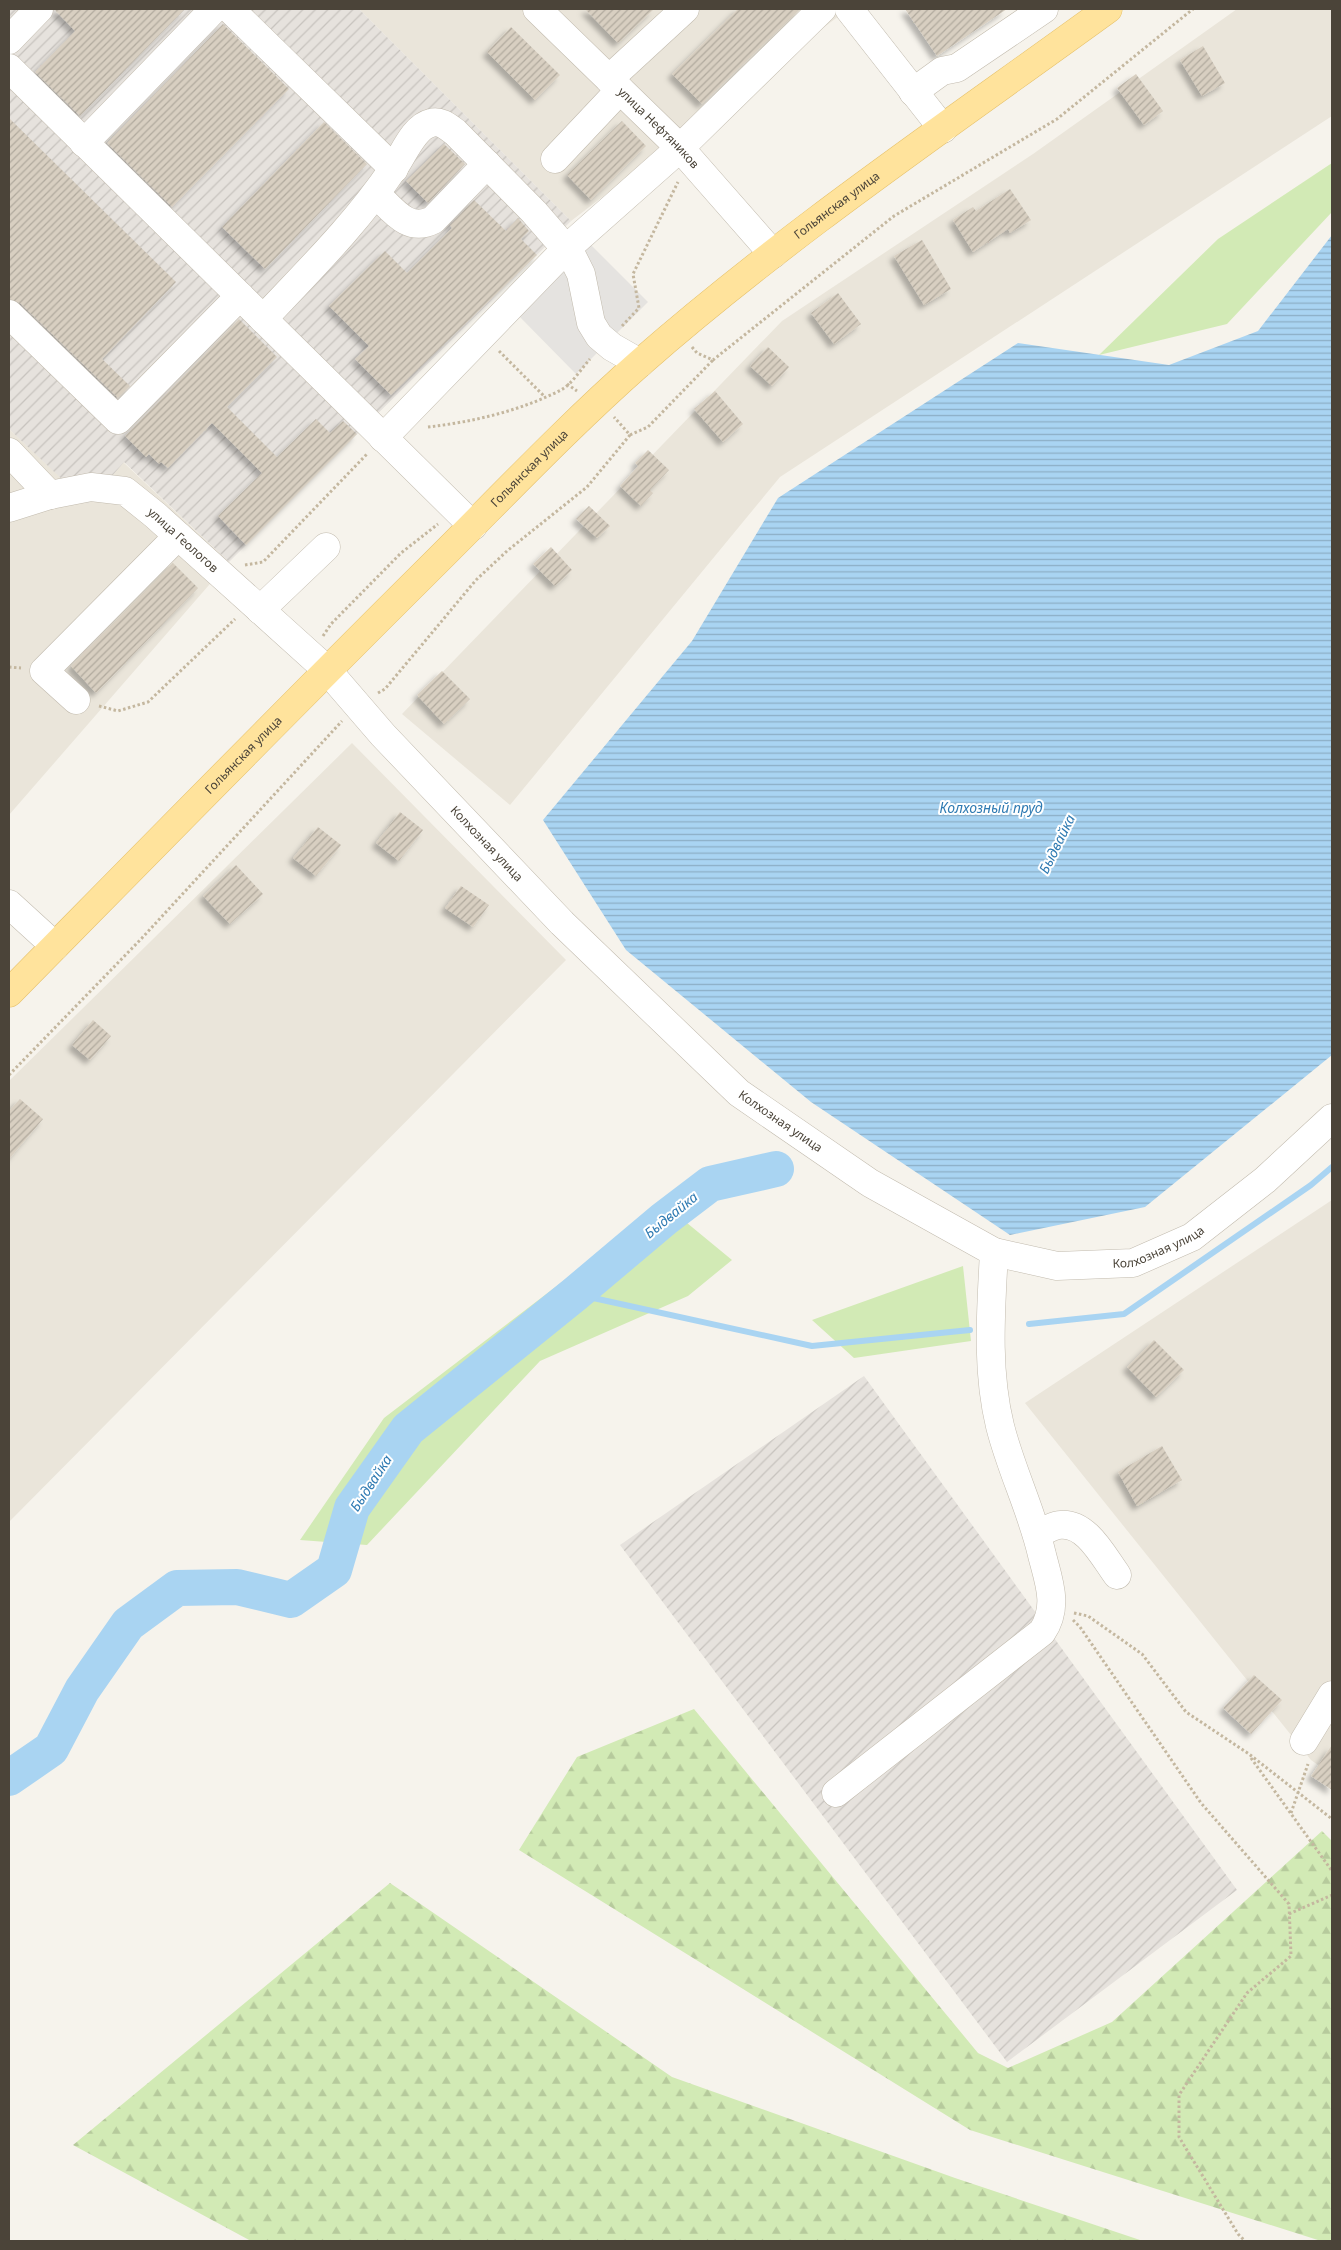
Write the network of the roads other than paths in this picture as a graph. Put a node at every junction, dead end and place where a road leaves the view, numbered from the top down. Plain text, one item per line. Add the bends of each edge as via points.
1 (39, 9) edge
2 (214, 9) edge
3 (230, 9) edge
4 (537, 9) edge
5 (685, 9) edge
6 (822, 9) edge
7 (1044, 9) edge
8 (1108, 9) edge
9 (861, 13) edge
10 (9, 40) edge
11 (9, 68) edge
12 (614, 85) junction
13 (913, 92) junction
14 (943, 129) junction
15 (84, 143) junction
16 (680, 148) junction
17 (555, 159) dead end
18 (487, 164) junction
19 (394, 169) junction
20 (376, 194) junction
21 (566, 249) junction
22 (773, 254) junction
23 (240, 296) junction
24 (9, 314) edge
25 (263, 319) junction
26 (640, 363) junction
27 (383, 438) junction
28 (9, 452) edge
29 (50, 494) junction
30 (9, 508) edge
31 (464, 517) junction
32 (178, 536) junction
33 (326, 547) dead end
34 (256, 606) junction
35 (318, 662) junction
36 (76, 700) road end
37 (9, 904) edge
38 (55, 946) junction
39 (9, 994) edge
40 (1332, 1118) edge
41 (994, 1252) junction
42 (1037, 1534) junction
43 (1117, 1575) dead end
44 (1332, 1695) edge
45 (1304, 1741) road end
46 (836, 1793) dead end

1 - 10 street
2 - 15 street
3 - 19 street
4 - 12 street, улица Нефтяников
5 - 12 street
6 - 16 street
7 - 13 street via 957,68 942,71
8 - 14 main road, Гольянская улица
9 - 13 street
11 - 15 street
12 - 16 street, улица Нефтяников
12 - 17 street
13 - 14 street
14 - 22 main road, Гольянская улица
15 - 23 street
16 - 21 street
16 - 22 street, улица Нефтяников
18 - 19 street via 455,132 443,123 431,122 419,130
18 - 20 street via 433,220 423,225 413,225
18 - 21 street
19 - 20 street
20 - 25 street
21 - 26 street via 581,274 591,323 599,336
21 - 27 street
22 - 26 main road, Гольянская улица
23 - 24 street via 118,420
23 - 25 street
25 - 27 street
26 - 31 main road, Гольянская улица
27 - 31 street
28 - 29 street
29 - 30 street, улица Геологов
29 - 32 street, улица Геологов via 91,487 125,491
31 - 35 main road, Гольянская улица
32 - 34 street, улица Геологов
32 - 36 street via 44,671
33 - 34 street
34 - 35 street, улица Геологов
35 - 38 main road, Гольянская улица
35 - 41 street, Колхозная улица via 382,735 562,923 739,1093 870,1184
37 - 38 street
38 - 39 main road, Гольянская улица
40 - 41 street, Колхозная улица via 1265,1180 1192,1236 1133,1263 1056,1266
41 - 42 street via 990,1306 996,1407
42 - 43 street via 1058,1525 1071,1525 1082,1530
42 - 46 street via 1058,1605 1042,1632
44 - 45 street

